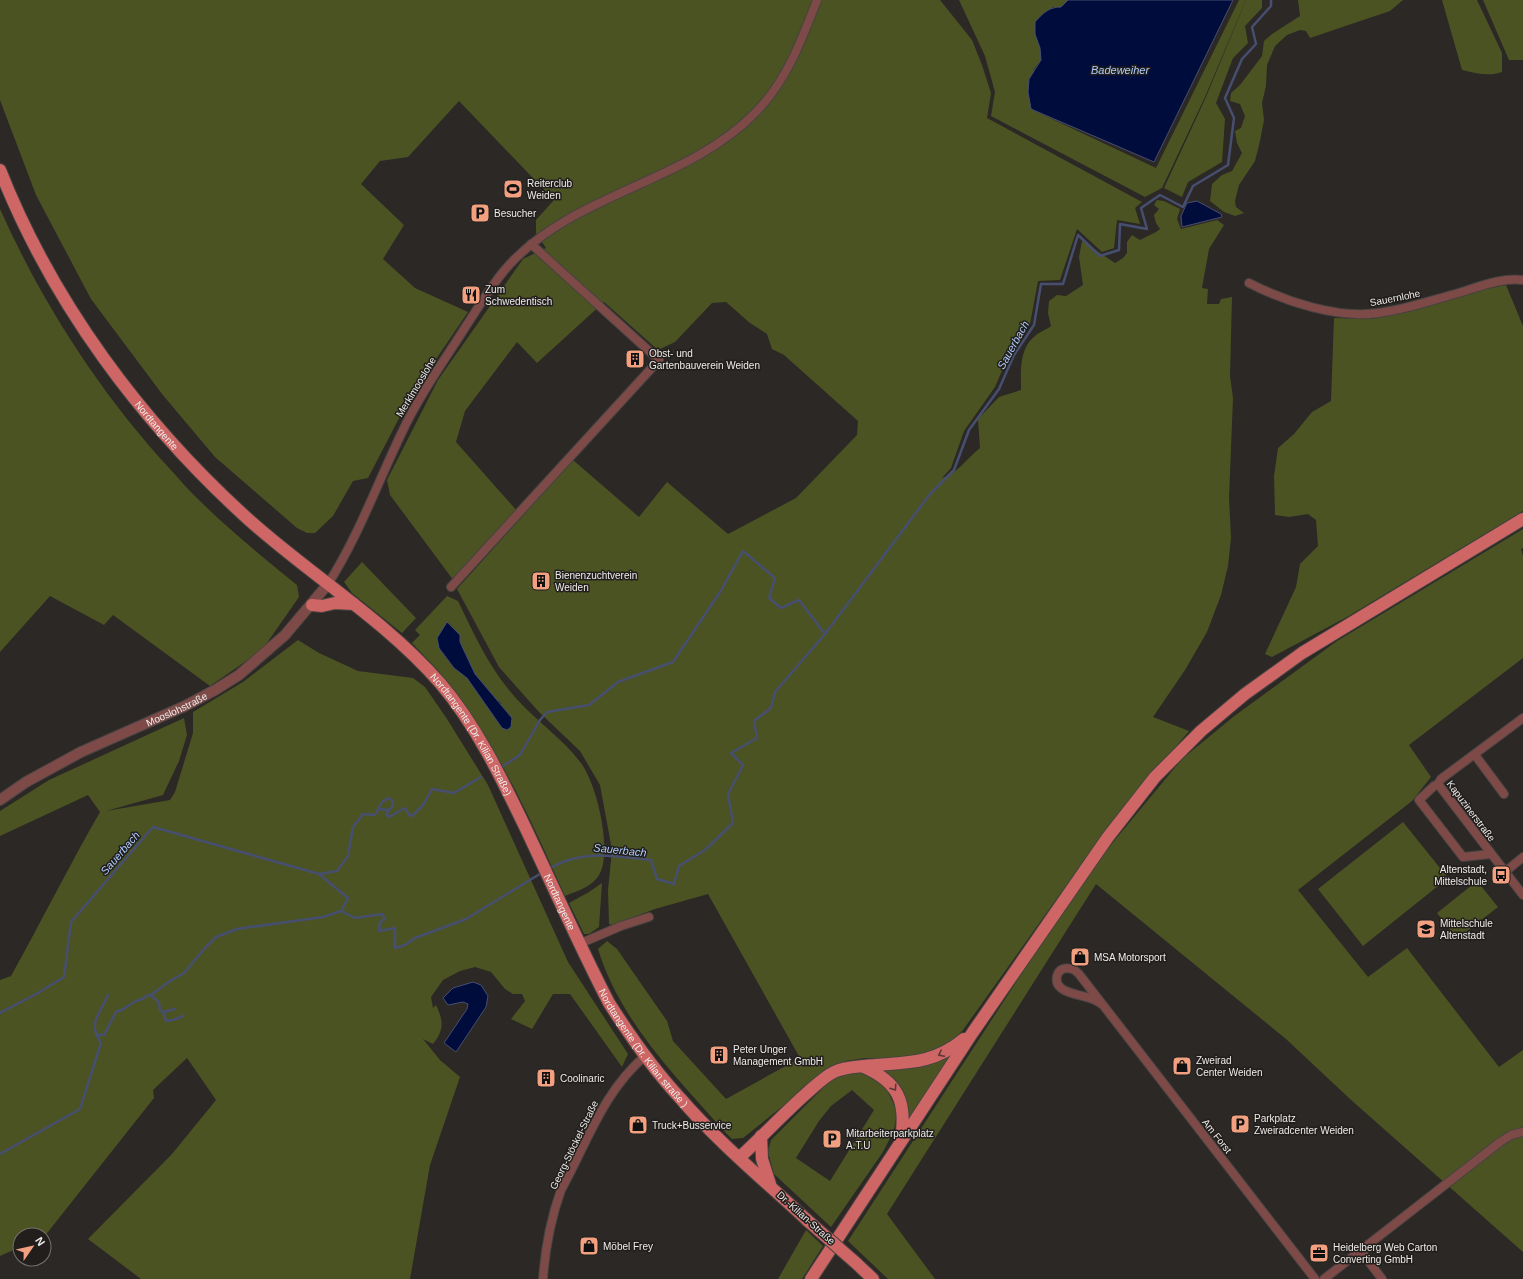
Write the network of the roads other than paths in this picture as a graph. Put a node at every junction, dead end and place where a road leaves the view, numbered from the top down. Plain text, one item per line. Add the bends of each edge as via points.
1 (817, 0) edge
2 (0, 170) edge
3 (531, 244) junction
4 (1523, 280) edge
5 (1248, 283) dead end
6 (1523, 519) edge
7 (328, 584) junction
8 (451, 587) dead end
9 (354, 604) junction
10 (312, 605) junction
11 (381, 625) joint
12 (1523, 718) edge
13 (1475, 755) junction
14 (1438, 784) junction
15 (1504, 794) dead end
16 (0, 800) edge
17 (1491, 854) junction
18 (1523, 857) edge
19 (541, 860) joint
20 (1505, 872) junction
21 (1523, 895) edge
22 (649, 917) dead end
23 (579, 944) junction
24 (1103, 1005) junction
25 (973, 1032) junction
26 (645, 1056) junction
27 (863, 1066) junction
28 (1523, 1132) edge
29 (761, 1136) junction
30 (900, 1142) junction
31 (740, 1157) junction
32 (772, 1186) junction
33 (1360, 1250) junction
34 (543, 1279) edge
35 (811, 1279) edge
36 (873, 1279) edge
37 (1315, 1279) edge
38 (1324, 1279) edge
39 (1382, 1279) edge

1 - 3 street, Merklmooslohe via 785,73 757,111 734,131 716,145 681,165 586,208
2 - 7 main road, Nordtangente via 29,235 59,290 98,352 141,407 187,460 249,519
3 - 7 street, Merklmooslohe via 509,265 490,290 426,388
3 - 8 street via 659,360
4 - 5 street, Sauernlohe via 1492,284 1376,314 1331,311 1274,296
6 - 25 main road via 1302,653 1245,694 1201,732 1155,777 1108,837
7 - 9 main road, Nordtangente
7 - 10 street, Mooslohstraße
9 - 10 main road
9 - 11 main road, Nordtangente
10 - 16 street, Mooslohstraße via 258,660 216,690 81,752 26,782
11 - 19 main road, Nordtangente (Dr. Kilian Straße) via 436,679 465,716 502,779
12 - 13 street
13 - 14 street via 1441,779
13 - 15 street
14 - 17 street, Kapuzinerstraße
14 - 17 street, Kapuzinerstraße via 1419,800 1463,857
17 - 20 street, Kapuzinerstraße
18 - 20 street
19 - 23 main road, Nordtangente
20 - 21 street, Kapuzinerstraße
22 - 23 street
23 - 26 main road, Nordtangente (Dr. Kilian straße ) via 609,1003
24 - 24 street, Am Forst via 1075,970 1062,969 1058,973 1057,982 1061,989 1094,999
24 - 37 street, Am Forst
25 -> 27 main road via 937,1057 905,1064
25 - 30 main road
26 - 31 main road, Nordtangente (Dr. Kilian straße ) via 680,1099
26 - 34 street, Georg-Stöckel-Straße via 629,1070 609,1095 561,1190 556,1204
27 - 29 main road via 835,1071 825,1077
27 -> 30 main road via 892,1084 899,1096 903,1111
28 - 33 street via 1511,1135 1500,1142
29 - 31 main road
29 - 32 main road via 762,1160
30 - 35 main road
31 - 32 main road, Dr.-Kilian-Straße
32 - 36 main road, Dr.-Kilian-Straße, bridge
33 - 38 street
33 - 39 street

